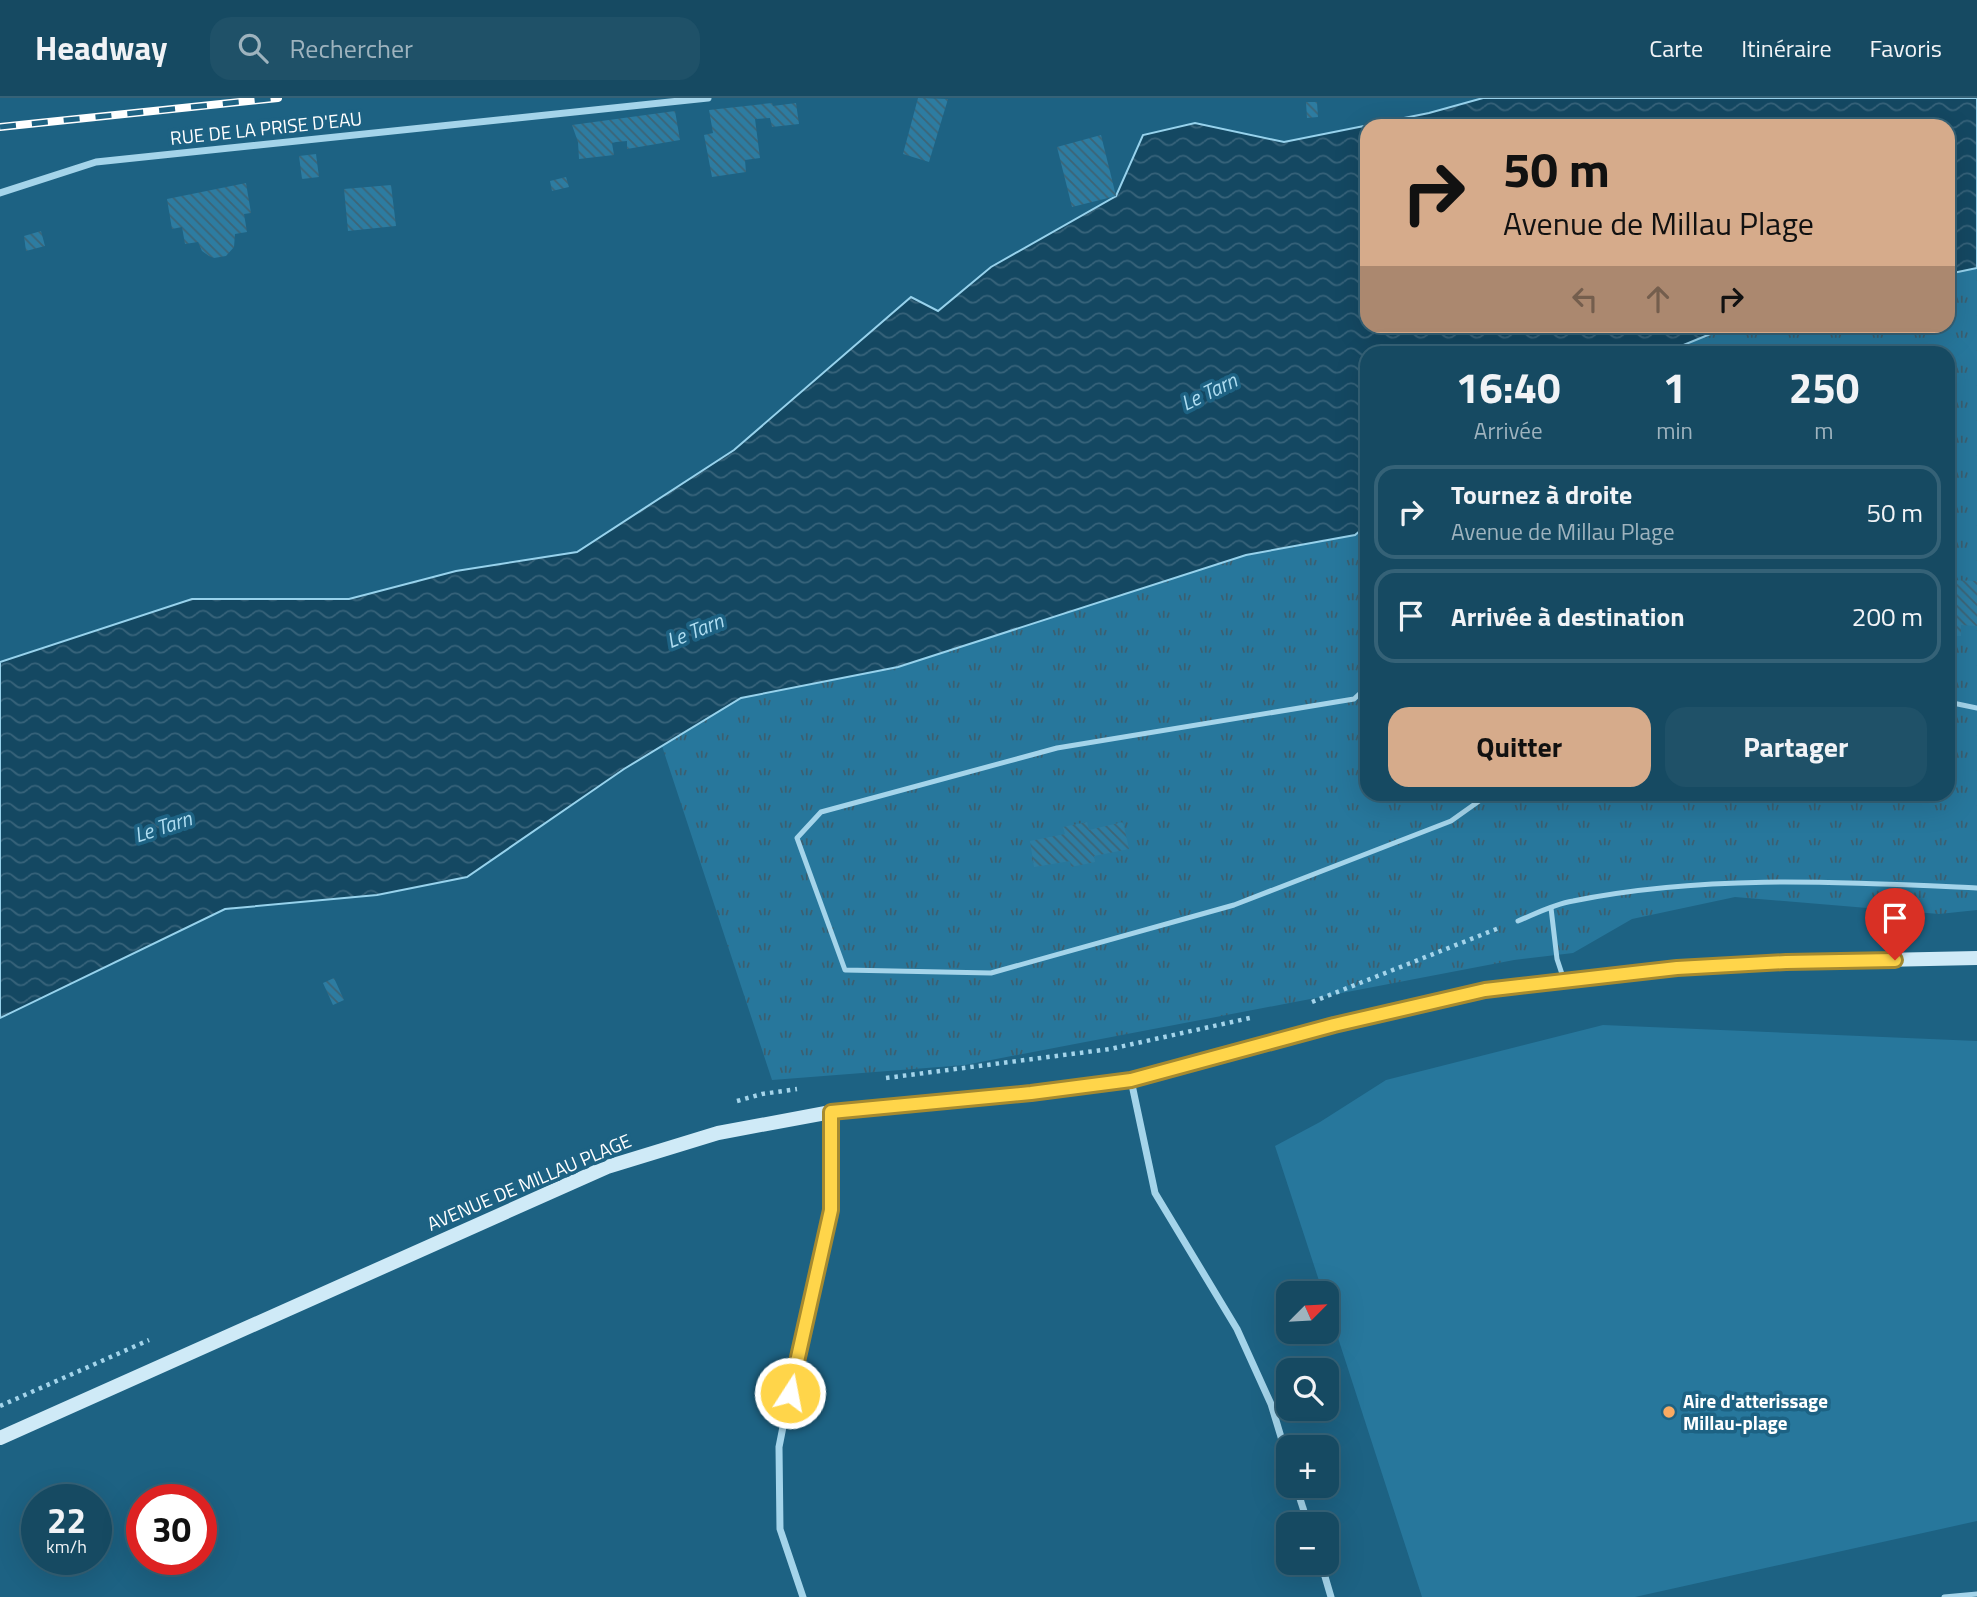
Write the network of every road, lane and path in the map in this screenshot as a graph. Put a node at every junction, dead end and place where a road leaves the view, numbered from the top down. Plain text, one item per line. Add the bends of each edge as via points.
1 (708, 98) edge
2 (0, 192) edge
3 (1360, 693) edge
4 (1955, 703) edge
5 (1977, 708) edge
6 (1479, 801) edge
7 (1977, 888) edge
8 (1551, 908) junction
9 (1518, 920) dead end
10 (1977, 958) edge
11 (1564, 980) junction
12 (1131, 1080) junction
13 (831, 1112) junction
14 (1280, 1435) edge
15 (0, 1438) edge
16 (1325, 1575) edge
17 (1977, 1594) edge
18 (803, 1597) edge
19 (1331, 1597) edge
20 (1944, 1597) edge

1 - 2 street, RUE DE LA PRISE D'EAU via 96,162
3 - 6 lane via 1354,699 1056,748 821,812 797,838 845,970 1004,969 1234,905 1451,821
4 - 5 lane
7 - 8 lane via 1823,881 1682,885 1570,901
8 - 9 lane
8 - 11 lane
10 - 11 street, AVENUE DE MILLAU PLAGE via 1759,963
11 - 12 street, AVENUE DE MILLAU PLAGE via 1485,990
12 - 13 street, AVENUE DE MILLAU PLAGE
12 - 14 street via 1154,1193 1237,1329
13 - 15 street, AVENUE DE MILLAU PLAGE via 718,1133 607,1167
13 - 18 street via 831,1210 779,1447 780,1529
16 - 19 street
17 - 20 lane

